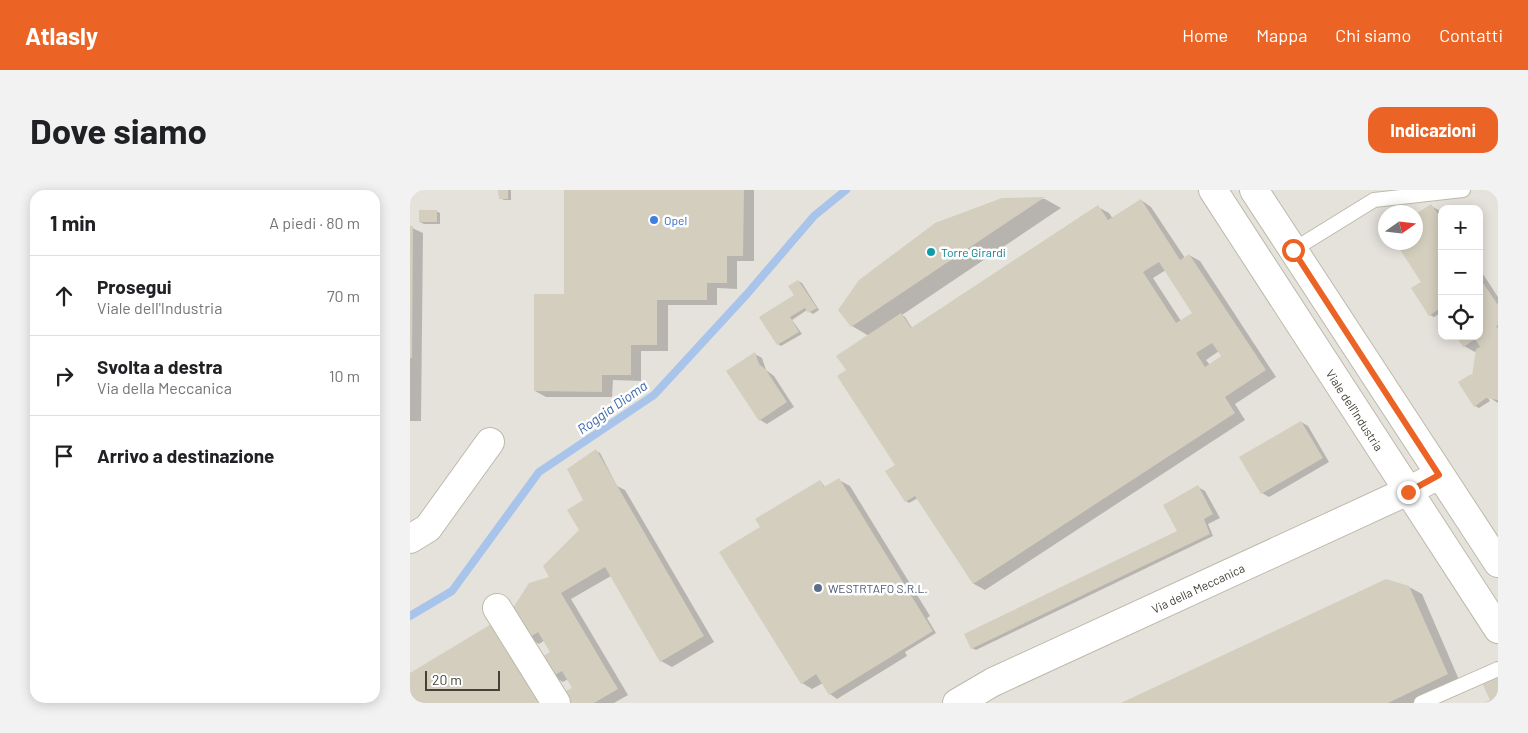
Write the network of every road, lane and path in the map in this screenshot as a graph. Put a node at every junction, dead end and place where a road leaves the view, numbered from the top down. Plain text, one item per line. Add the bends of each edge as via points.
1 (1213, 190) edge
2 (1254, 190) edge
3 (1463, 190) edge
4 (1293, 250) junction
5 (490, 442) dead end
6 (1439, 475) junction
7 (1408, 492) junction
8 (410, 539) edge
9 (1498, 563) edge
10 (497, 608) dead end
11 (1498, 629) edge
12 (1498, 669) edge
13 (556, 703) edge
14 (957, 703) edge
15 (1421, 703) edge

1 - 7 street, Viale dell'Industria
2 - 4 street
3 - 4 lane via 1374,200
4 - 6 street
5 - 8 street via 428,528
6 - 7 street, Via della Meccanica
6 - 9 street
7 - 11 street, Viale dell'Industria
7 - 14 street, Via della Meccanica via 1008,675
10 - 13 street
12 - 15 lane

